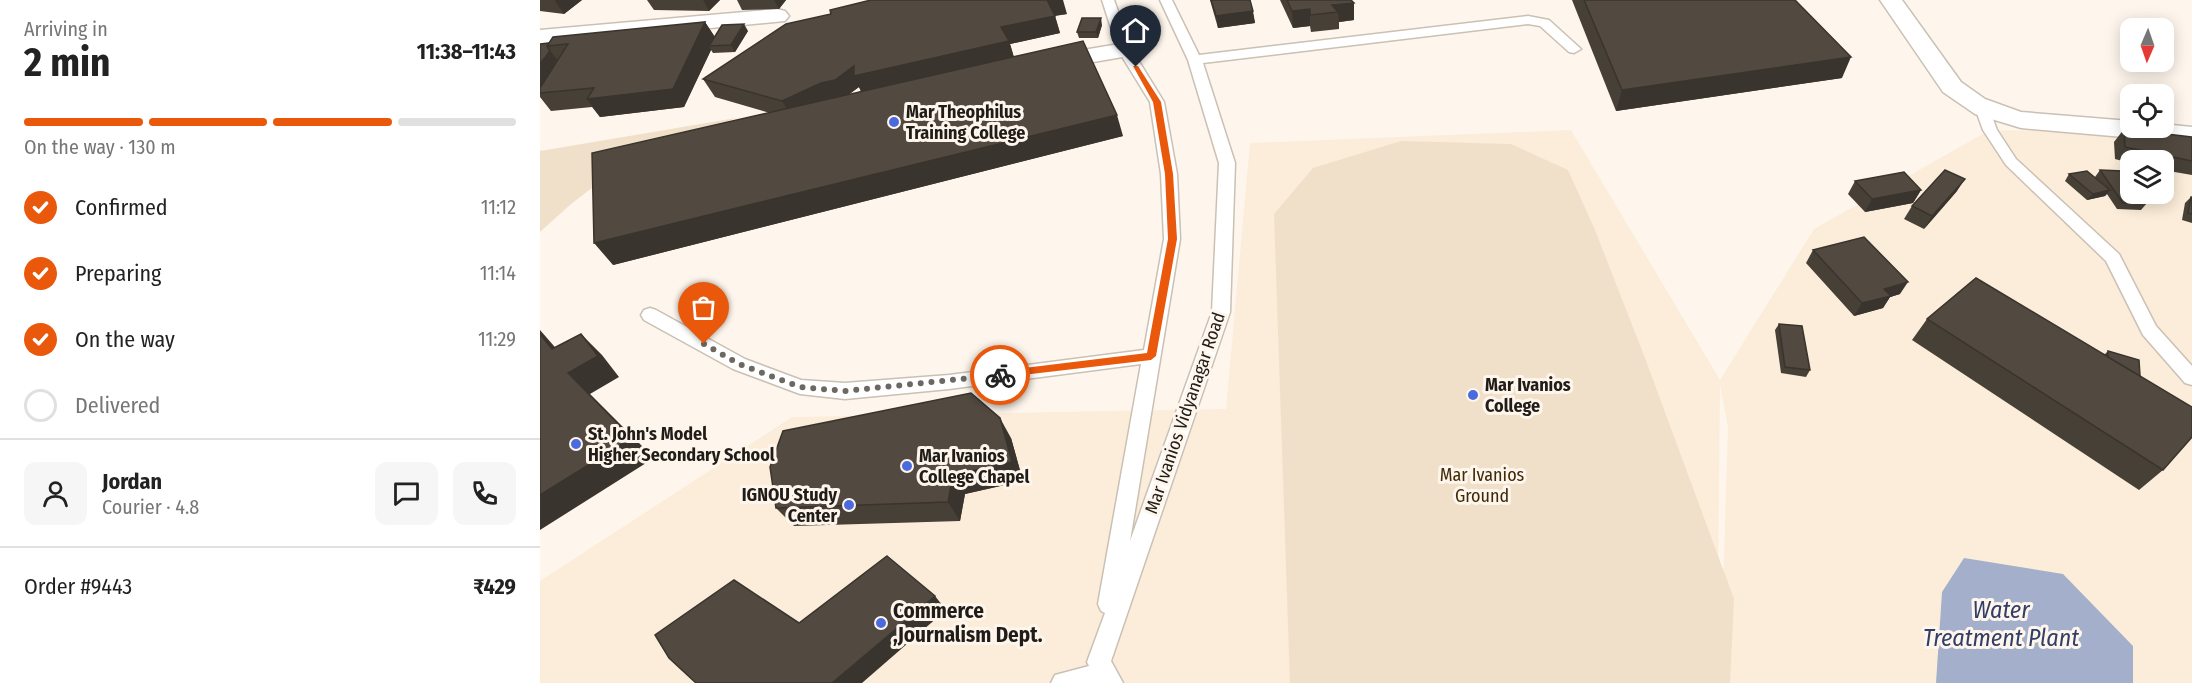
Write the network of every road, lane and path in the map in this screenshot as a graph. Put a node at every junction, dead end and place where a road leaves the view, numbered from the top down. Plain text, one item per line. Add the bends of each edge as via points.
1 (1108, 0) edge
2 (1166, 0) edge
3 (1892, 0) edge
4 (777, 16) dead end
5 (540, 37) edge
6 (1574, 49) dead end
7 (1125, 50) junction
8 (1196, 60) junction
9 (1026, 68) edge
10 (1982, 108) junction
11 (2192, 135) edge
12 (650, 315) dead end
13 (1151, 356) junction
14 (2192, 378) edge
15 (1105, 673) edge
16 (1063, 683) edge

1 - 7 lane
2 - 8 lane, Mar Ivanios Vidyanagar Road
3 - 10 street via 1952,87
4 - 5 street
6 - 8 lane via 1544,23 1528,20
7 - 9 street
7 - 13 lane via 1157,102 1169,174 1172,239
8 - 15 lane, Mar Ivanios Vidyanagar Road via 1227,163 1221,312
10 - 11 street via 2021,120
10 - 14 lane via 1990,130 2011,162 2112,258 2149,330
12 - 13 lane via 739,364 800,387 845,391
13 - 15 lane
15 - 16 lane

